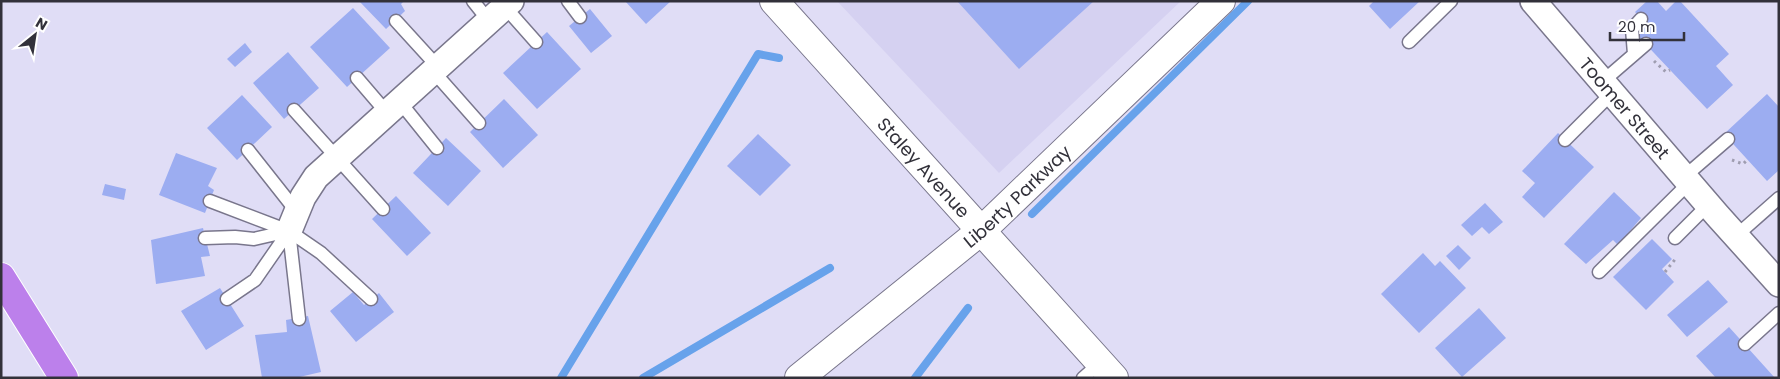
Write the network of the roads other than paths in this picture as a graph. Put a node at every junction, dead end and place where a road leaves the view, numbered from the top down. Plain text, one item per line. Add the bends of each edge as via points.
1 (473, 1) edge
2 (568, 1) edge
3 (774, 1) edge
4 (1221, 1) edge
5 (1451, 1) edge
6 (1533, 1) edge
7 (502, 10) edge
8 (580, 17) dead end
9 (1642, 19) dead end
10 (396, 21) dead end
11 (536, 42) dead end
12 (1409, 42) dead end
13 (1646, 44) dead end
14 (1634, 54) junction
15 (436, 69) junction
16 (357, 78) dead end
17 (1607, 88) junction
18 (393, 107) junction
19 (294, 110) dead end
20 (479, 124) dead end
21 (1728, 139) dead end
22 (1565, 140) dead end
23 (437, 148) dead end
24 (248, 150) dead end
25 (338, 157) junction
26 (1687, 180) junction
27 (1779, 198) edge
28 (210, 201) dead end
29 (383, 209) dead end
30 (1712, 210) junction
31 (293, 221) junction
32 (982, 230) junction
33 (1736, 236) junction
34 (205, 238) dead end
35 (1675, 238) dead end
36 (1599, 272) dead end
37 (1, 277) edge
38 (1779, 284) edge
39 (227, 299) dead end
40 (371, 299) dead end
41 (1779, 313) edge
42 (299, 318) dead end
43 (1744, 344) dead end
44 (1099, 373) edge
45 (64, 378) edge
46 (799, 378) edge

1 - 7 lane
2 - 8 lane
3 - 32 street, Staley Avenue
4 - 32 street, Liberty Parkway
5 - 12 lane
6 - 17 street, Toomer Street
7 - 11 lane
7 - 15 street
9 - 14 lane via 1632,29
10 - 15 lane
13 - 14 lane
14 - 17 lane
15 - 18 street
15 - 20 lane
16 - 18 lane
17 - 22 lane
17 - 26 street, Toomer Street
18 - 23 lane
18 - 25 street
19 - 25 lane
21 - 26 lane
24 - 31 lane
25 - 29 lane
25 - 31 street via 316,177
26 - 30 street, Toomer Street
26 - 36 lane
27 - 33 lane
28 - 31 lane
30 - 33 street, Toomer Street
30 - 35 lane
31 - 34 lane via 254,239
31 - 39 lane via 256,280
31 - 40 lane
31 - 42 lane
32 - 44 street, Staley Avenue
32 - 46 street, Liberty Parkway
33 - 38 street, Toomer Street
37 - 45 highway
41 - 43 lane

